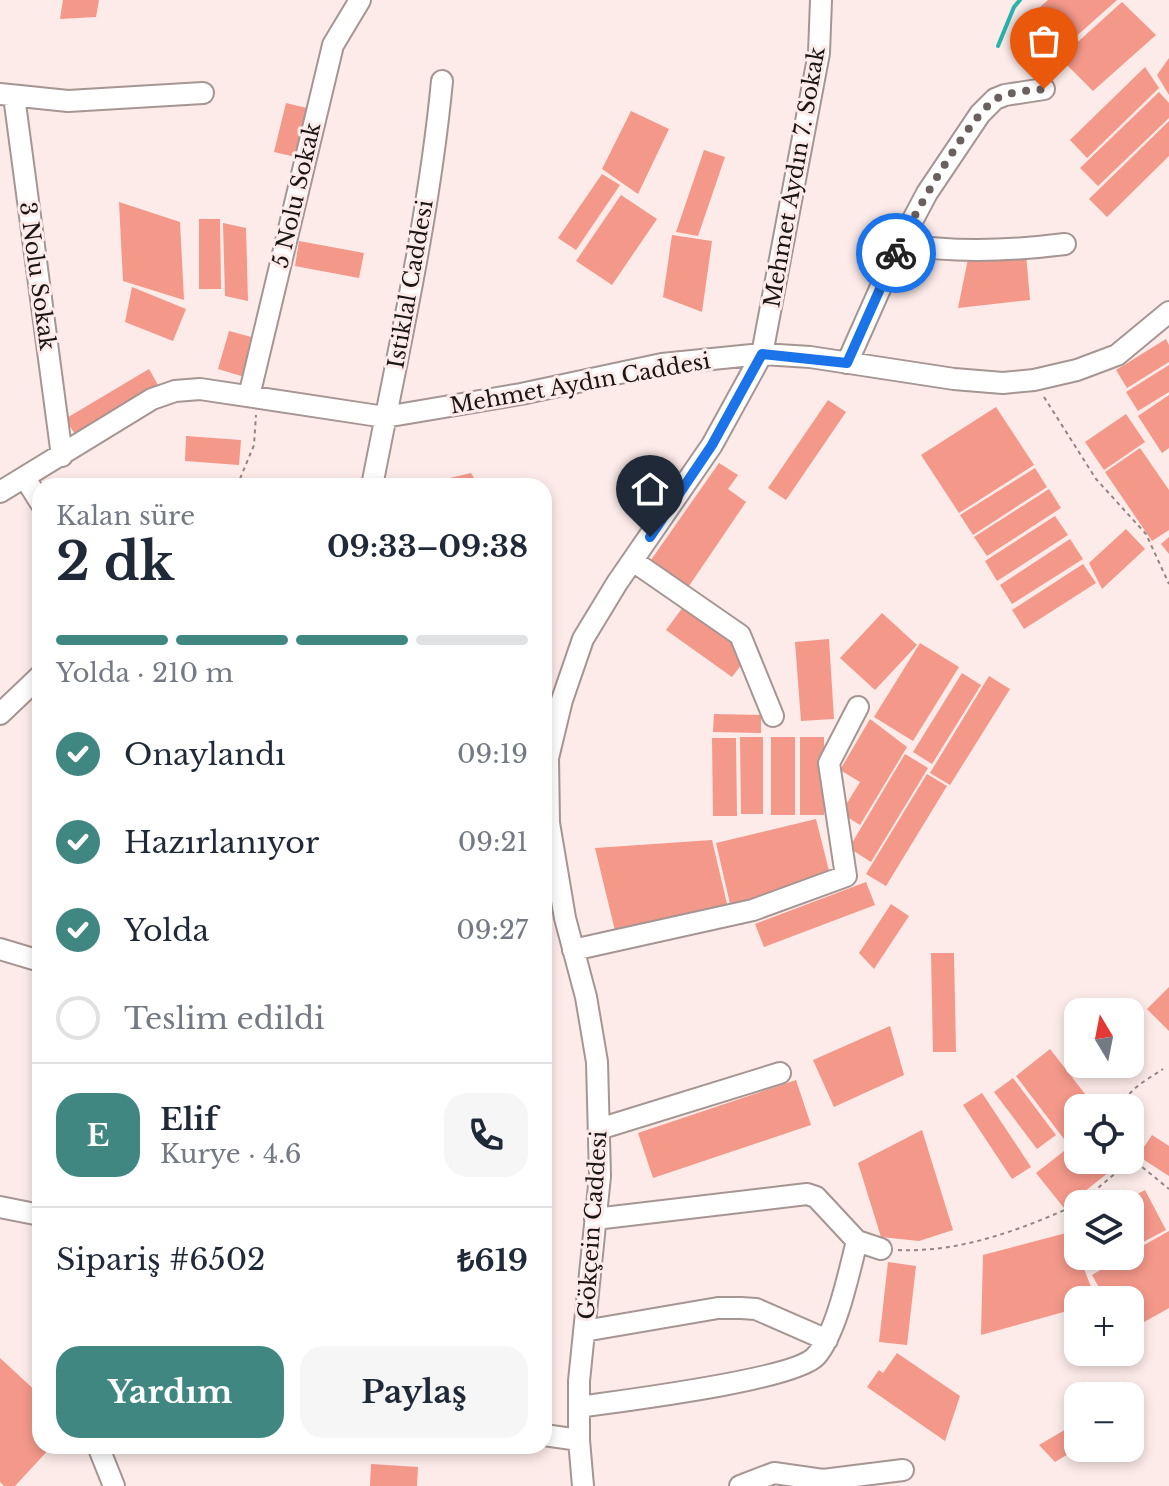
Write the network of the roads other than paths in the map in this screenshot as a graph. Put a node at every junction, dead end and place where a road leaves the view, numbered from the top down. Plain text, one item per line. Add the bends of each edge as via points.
1 (360, 0) edge
2 (821, 0) edge
3 (442, 81) dead end
4 (1044, 89) dead end
5 (203, 93) dead end
6 (7, 95) edge
7 (900, 244) junction
8 (1065, 244) dead end
9 (1169, 312) edge
10 (762, 354) junction
11 (847, 363) junction
12 (253, 397) junction
13 (385, 417) junction
14 (62, 456) junction
15 (25, 478) junction
16 (374, 478) edge
17 (32, 489) edge
18 (0, 492) edge
19 (633, 561) junction
20 (32, 684) edge
21 (858, 707) dead end
22 (0, 714) edge
23 (773, 716) dead end
24 (552, 741) edge
25 (552, 841) edge
26 (0, 949) edge
27 (573, 950) junction
28 (32, 959) edge
29 (780, 1073) dead end
30 (599, 1129) junction
31 (0, 1207) edge
32 (32, 1213) edge
33 (595, 1219) junction
34 (857, 1241) junction
35 (881, 1249) road end
36 (584, 1331) junction
37 (827, 1340) junction
38 (579, 1407) junction
39 (552, 1436) edge
40 (579, 1440) junction
41 (101, 1454) edge
42 (903, 1470) dead end
43 (114, 1486) edge
44 (583, 1486) edge
45 (740, 1486) edge

1 - 12 street, 5 Nolu Sokak via 333,45
2 - 10 street, Mehmet Aydın 7. Sokak via 819,53
3 - 13 street, Istiklal Caddesi
4 - 7 street via 1005,95 986,106 927,193
5 - 6 street via 68,101
6 - 14 street, 3 Nolu Sokak
7 - 8 street via 1007,250
7 - 11 street
9 - 11 street, Mehmet Aydın Caddesi via 1117,355 1034,380 954,379
10 - 11 street, Mehmet Aydın Caddesi
10 - 13 street, Mehmet Aydın Caddesi via 662,364
10 - 19 street, Gökçein Caddesi via 712,445
12 - 13 street, Mehmet Aydın Caddesi
12 - 14 street, Mehmet Aydın Caddesi via 175,391 152,399
13 - 16 street, Istiklal Caddesi
14 - 15 street, Mehmet Aydın Caddesi
15 - 17 street
15 - 18 street, Mehmet Aydın Caddesi
19 - 23 street via 740,635
19 - 24 street, Gökçein Caddesi via 583,639
20 - 22 street
21 - 27 street via 829,763 846,876 753,910
25 - 27 street, Gökçein Caddesi
26 - 28 street
27 - 30 street, Gökçein Caddesi via 597,1062
29 - 30 street
30 - 33 street, Gökçein Caddesi
31 - 32 street
33 - 34 street via 807,1194
33 - 36 street, Gökçein Caddesi
34 - 35 street
34 - 37 street
36 - 37 street via 741,1308 756,1309
36 - 38 street, Gökçein Caddesi
37 - 38 street via 804,1366 789,1371
38 - 40 street, Gökçein Caddesi
39 - 40 street
40 - 44 street, Gökçein Caddesi
41 - 43 street
42 - 45 street via 823,1480 774,1473

